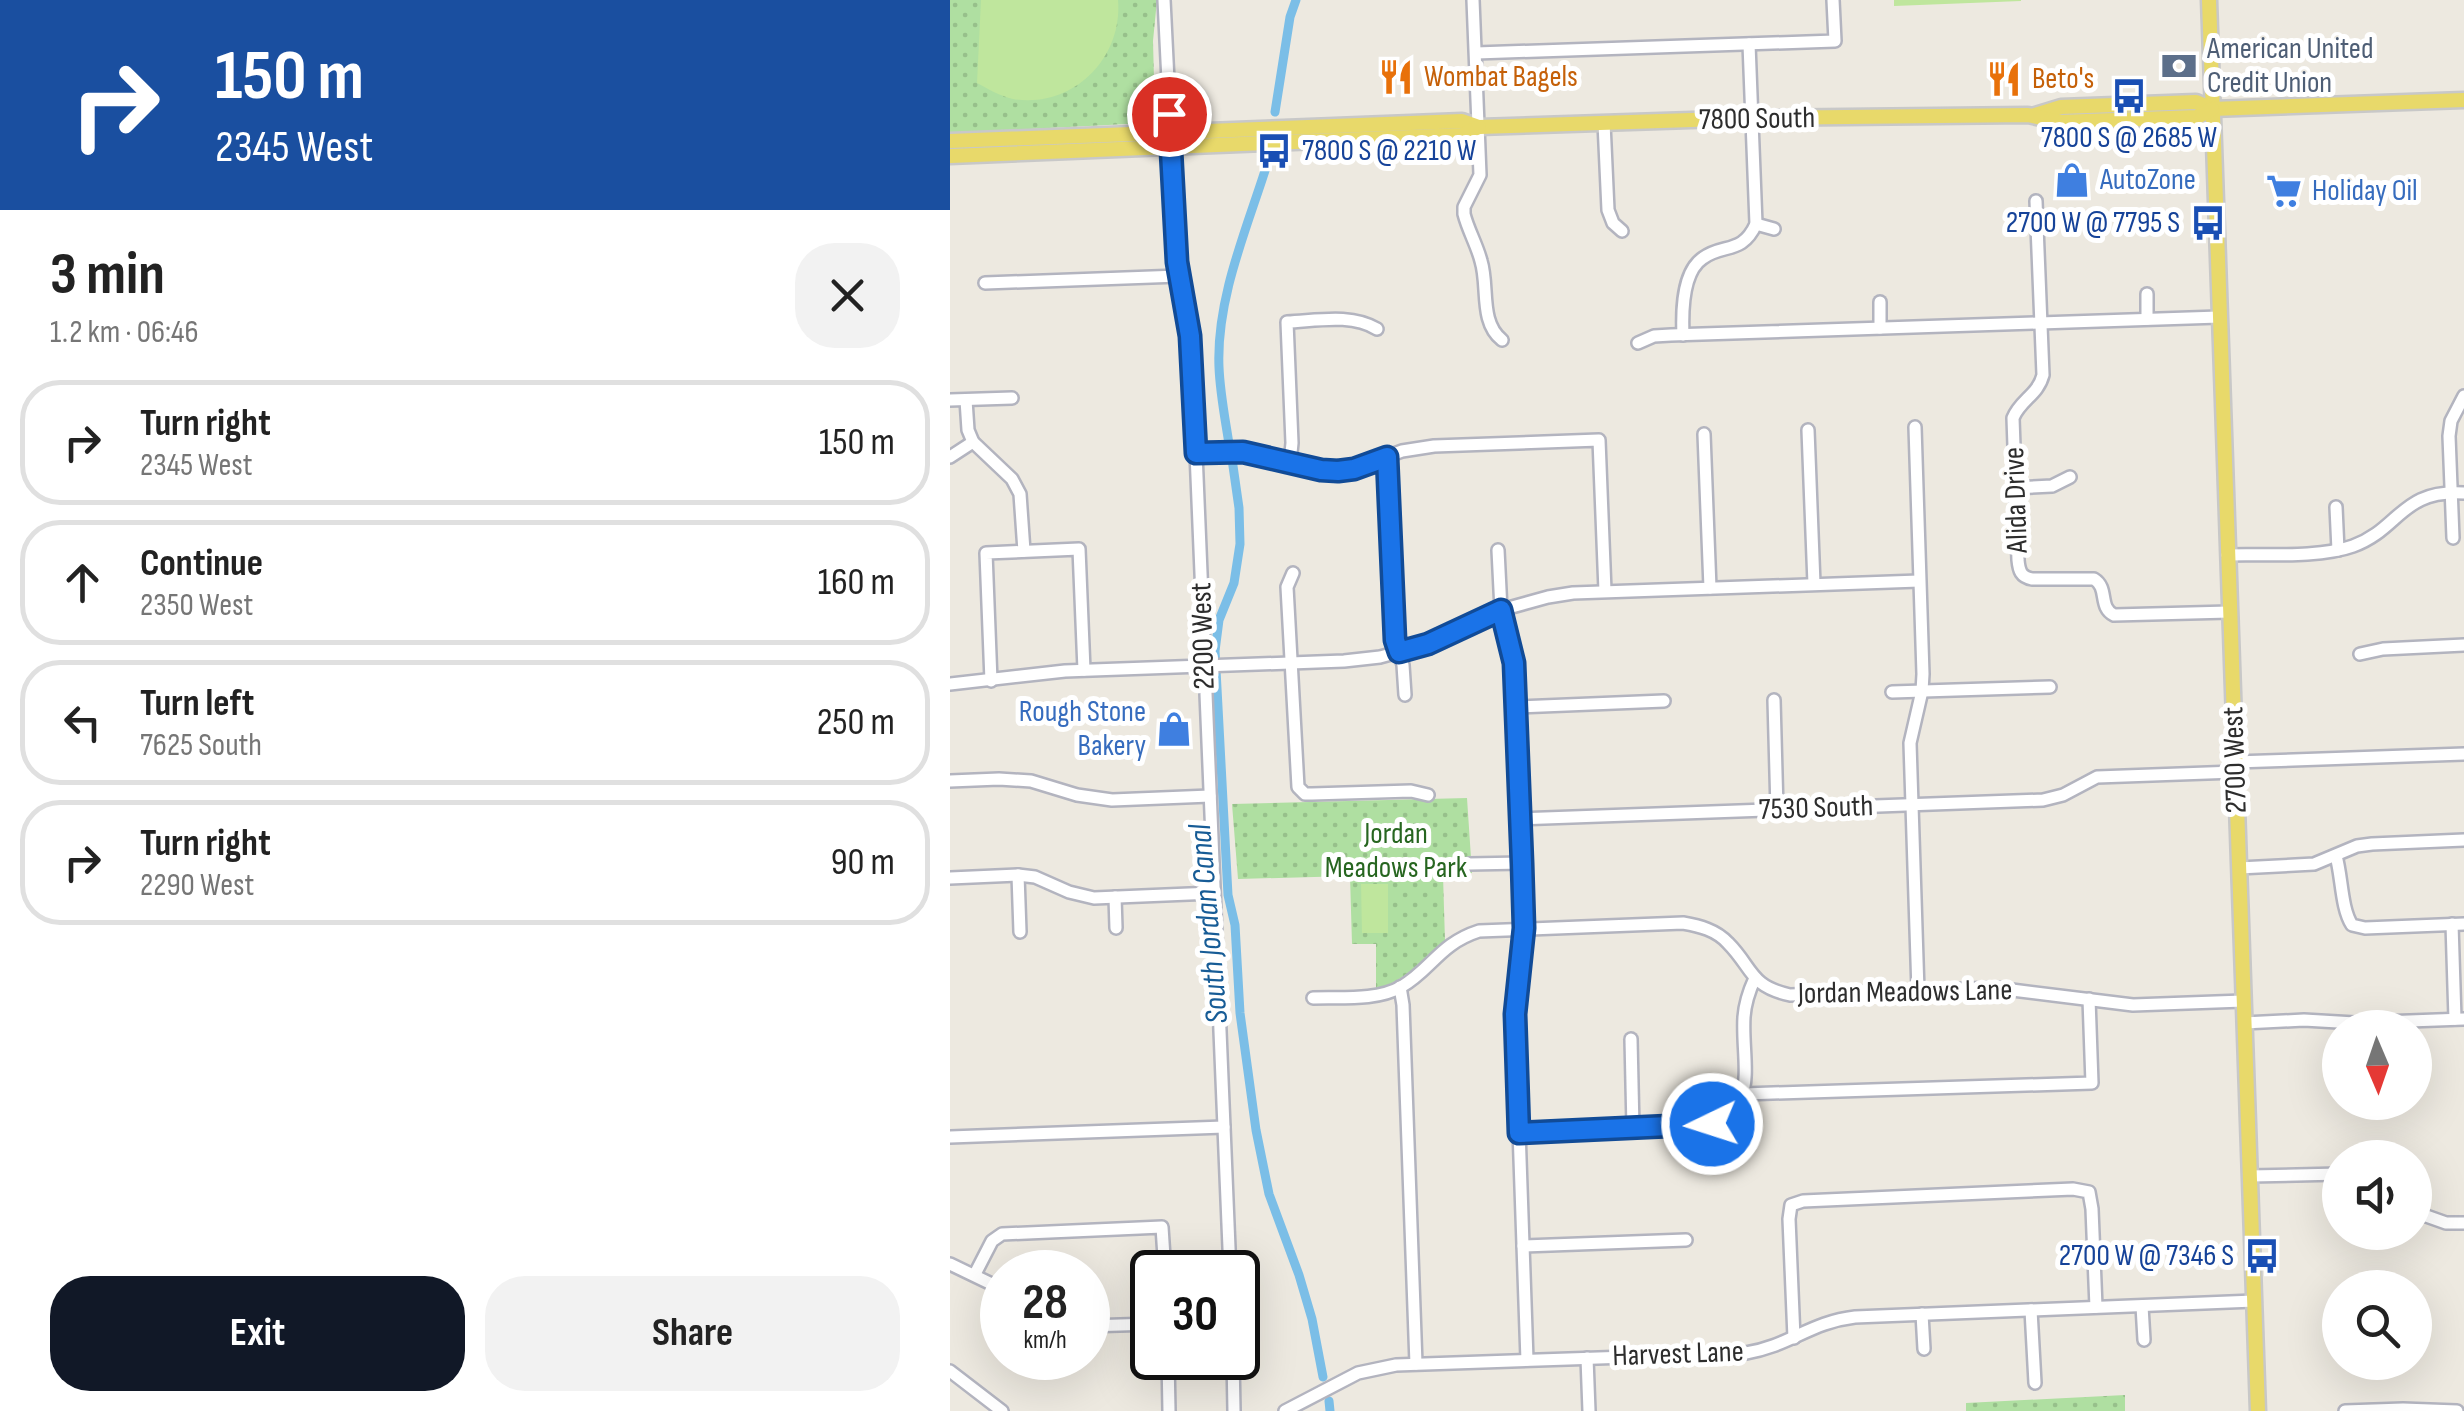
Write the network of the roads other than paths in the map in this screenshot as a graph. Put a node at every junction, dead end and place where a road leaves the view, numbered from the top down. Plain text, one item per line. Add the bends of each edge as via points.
1 (1164, 0) edge
2 (1473, 0) edge
3 (1834, 0) edge
4 (2209, 0) edge
5 (1749, 44) junction
6 (1476, 53) junction
7 (2464, 100) edge
8 (2212, 109) junction
9 (1752, 118) junction
10 (1604, 123) junction
11 (1479, 128) junction
12 (1171, 139) junction
13 (950, 141) edge
14 (950, 156) edge
15 (2036, 201) dead end
16 (1756, 224) junction
17 (1774, 229) dead end
18 (1622, 231) dead end
19 (1179, 276) junction
20 (985, 283) dead end
21 (2146, 294) dead end
22 (1880, 302) dead end
23 (2219, 317) junction
24 (2147, 319) junction
25 (2042, 323) junction
26 (1880, 328) junction
27 (1376, 329) dead end
28 (1683, 335) junction
29 (1502, 340) dead end
30 (1638, 344) dead end
31 (2464, 396) edge
32 (1012, 398) dead end
33 (950, 400) edge
34 (966, 400) junction
35 (1914, 427) dead end
36 (1808, 430) dead end
37 (1704, 434) dead end
38 (973, 442) junction
39 (1196, 453) junction
40 (950, 457) edge
41 (1387, 457) junction
42 (1290, 463) junction
43 (2070, 477) dead end
44 (2015, 488) junction
45 (2458, 492) edge
46 (2336, 507) dead end
47 (2453, 538) dead end
48 (1498, 550) dead end
49 (2338, 550) junction
50 (1024, 551) junction
51 (2227, 555) junction
52 (1294, 572) dead end
53 (1920, 580) junction
54 (1814, 584) junction
55 (1710, 588) junction
56 (1605, 592) junction
57 (1501, 610) junction
58 (2229, 612) junction
59 (2464, 646) edge
60 (1399, 652) junction
61 (2360, 654) dead end
62 (1290, 662) junction
63 (1212, 665) junction
64 (1084, 670) junction
65 (991, 681) junction
66 (950, 684) edge
67 (2050, 687) dead end
68 (1922, 691) junction
69 (1892, 692) dead end
70 (1405, 696) dead end
71 (1774, 700) dead end
72 (1664, 702) dead end
73 (1516, 707) junction
74 (2464, 754) edge
75 (2235, 767) junction
76 (950, 781) edge
77 (1428, 795) dead end
78 (1210, 796) junction
79 (1912, 805) junction
80 (1778, 810) junction
81 (1520, 819) junction
82 (2464, 840) edge
83 (2336, 856) junction
84 (1522, 863) junction
85 (1470, 864) dead end
86 (2239, 868) junction
87 (1018, 875) junction
88 (950, 878) edge
89 (1213, 893) junction
90 (1115, 897) junction
91 (2458, 924) edge
92 (1116, 928) dead end
93 (1524, 928) junction
94 (1020, 932) dead end
95 (1754, 978) junction
96 (1400, 987) junction
97 (1918, 991) junction
98 (1314, 998) dead end
99 (2089, 999) junction
100 (2244, 1001) junction
101 (2460, 1019) edge
102 (2244, 1022) junction
103 (1631, 1039) dead end
104 (1744, 1094) junction
105 (1224, 1127) junction
106 (1633, 1129) junction
107 (1519, 1133) junction
108 (950, 1136) edge
109 (2322, 1174) edge
110 (2250, 1176) junction
111 (2432, 1218) edge
112 (2464, 1224) edge
113 (1686, 1240) dead end
114 (1523, 1246) junction
115 (1164, 1250) edge
116 (1229, 1250) edge
117 (950, 1264) edge
118 (975, 1274) junction
119 (980, 1277) edge
120 (2254, 1301) junction
121 (2142, 1306) junction
122 (2096, 1308) junction
123 (2031, 1310) junction
124 (1922, 1314) junction
125 (1794, 1338) junction
126 (2144, 1340) dead end
127 (1924, 1349) dead end
128 (1587, 1358) junction
129 (1528, 1360) junction
130 (1416, 1364) junction
131 (950, 1372) edge
132 (1168, 1380) edge
133 (1233, 1380) edge
134 (2035, 1382) dead end
135 (1002, 1411) edge
136 (1169, 1411) edge
137 (1234, 1411) edge
138 (1285, 1411) edge
139 (1588, 1411) edge
140 (2258, 1411) edge
141 (2345, 1411) edge
142 (2457, 1411) edge

1 - 12 street, 2200 West
2 - 6 street
3 - 5 street via 1835,41
4 - 8 main road, 2700 West
5 - 6 street
5 - 9 street
6 - 11 street
7 - 8 main road, 7800 South
8 - 9 main road, 7800 South via 2197,117 2059,122 2034,115
8 - 23 main road, 2700 West
9 - 10 main road, 7800 South
9 - 16 street
10 - 11 main road, 7800 South
10 - 18 street via 1608,210
11 - 12 main road, 7800 South via 1462,121
11 - 29 street via 1480,175 1464,214 1483,266 1488,322
12 - 13 main road, 7800 South
12 - 14 main road, 7800 South
12 - 19 street, 2200 West
15 - 25 street, Alida Drive
16 - 17 street
16 - 28 street via 1738,245 1693,267
19 - 20 street
19 - 39 street, 2200 West via 1190,336
21 - 24 street
22 - 26 street
23 - 24 street
23 - 51 main road, 2700 West
24 - 25 street
25 - 26 street
25 - 44 street, Alida Drive via 2042,381 2014,418
26 - 28 street
27 - 42 street via 1354,320 1286,322
28 - 30 street
31 - 45 street via 2451,422 2449,448
32 - 34 street
33 - 34 street
34 - 38 street
35 - 53 street
36 - 54 street
37 - 55 street
38 - 40 street
38 - 50 street via 1016,485
39 - 42 street via 1243,452
39 - 63 street, 2200 West
41 - 42 street via 1338,471
41 - 56 street via 1434,446 1599,440
41 - 60 street
43 - 44 street via 2052,486
44 - 58 street, Alida Drive via 2023,576 2094,579 2114,615
45 - 47 street
45 - 49 street via 2409,505 2370,538
46 - 49 street
48 - 57 street
49 - 51 street
50 - 64 street via 1079,549
50 - 65 street via 986,553
51 - 58 main road, 2700 West
52 - 62 street via 1288,587
53 - 54 street
53 - 68 street
54 - 55 street
55 - 56 street
56 - 57 street
57 - 60 street
57 - 73 street
58 - 75 main road, 2700 West
59 - 61 street
60 - 62 street
60 - 70 street
62 - 63 street
62 - 77 street via 1300,790
63 - 64 street
63 - 78 street, 2200 West
64 - 65 street
65 - 66 street
67 - 68 street
68 - 69 street
68 - 79 street via 1910,743
71 - 80 street
72 - 73 street
73 - 81 street
74 - 75 street
75 - 79 street, 7530 South via 2106,776 2054,799
75 - 86 main road, 2700 West
76 - 78 street via 1031,781 1112,800
78 - 89 street, 2200 West
79 - 80 street, 7530 South
79 - 97 street
80 - 81 street, 7530 South
81 - 84 street
82 - 83 street via 2372,844
83 - 86 street via 2314,864
83 - 91 street via 2352,925
84 - 85 street
84 - 93 street
86 - 100 main road, 2700 West
87 - 88 street
87 - 90 street via 1081,896
87 - 94 street
89 - 90 street
89 - 105 street, 2200 West
90 - 92 street
91 - 101 street
93 - 95 street, Jordan Meadows Lane via 1696,925 1728,942
93 - 96 street, Jordan Meadows Lane via 1463,936
93 - 107 street via 1515,1001
95 - 97 street, Jordan Meadows Lane via 1790,994
95 - 104 street via 1744,1012
96 - 98 street via 1370,996
96 - 130 street
97 - 99 street, Jordan Meadows Lane via 1996,988
99 - 100 street, Jordan Meadows Lane via 2149,1006
99 - 104 street via 2092,1083
100 - 102 main road, 2700 West
101 - 102 street
102 - 110 main road, 2700 West
103 - 106 street
104 - 106 street via 1732,1113 1712,1124
105 - 108 street
105 - 116 street, 2200 West
106 - 107 street
107 - 114 street
109 - 110 street
110 - 120 main road, 2700 West
111 - 112 street
113 - 114 street
114 - 129 street
115 - 118 street via 1162,1227 1002,1234
117 - 118 street
118 - 119 street
120 - 121 street, Harvest Lane
120 - 140 main road, 2700 West
121 - 122 street, Harvest Lane
121 - 126 street
122 - 123 street, Harvest Lane
122 - 125 street via 2089,1192 1803,1200 1790,1205
123 - 124 street, Harvest Lane
123 - 134 street
124 - 125 street, Harvest Lane via 1838,1318
124 - 127 street
125 - 128 street, Harvest Lane via 1746,1353
128 - 129 street, Harvest Lane
128 - 139 street
129 - 130 street, Harvest Lane
130 - 138 street, Harvest Lane via 1358,1373
131 - 135 street
132 - 136 street
133 - 137 street
141 - 142 street

